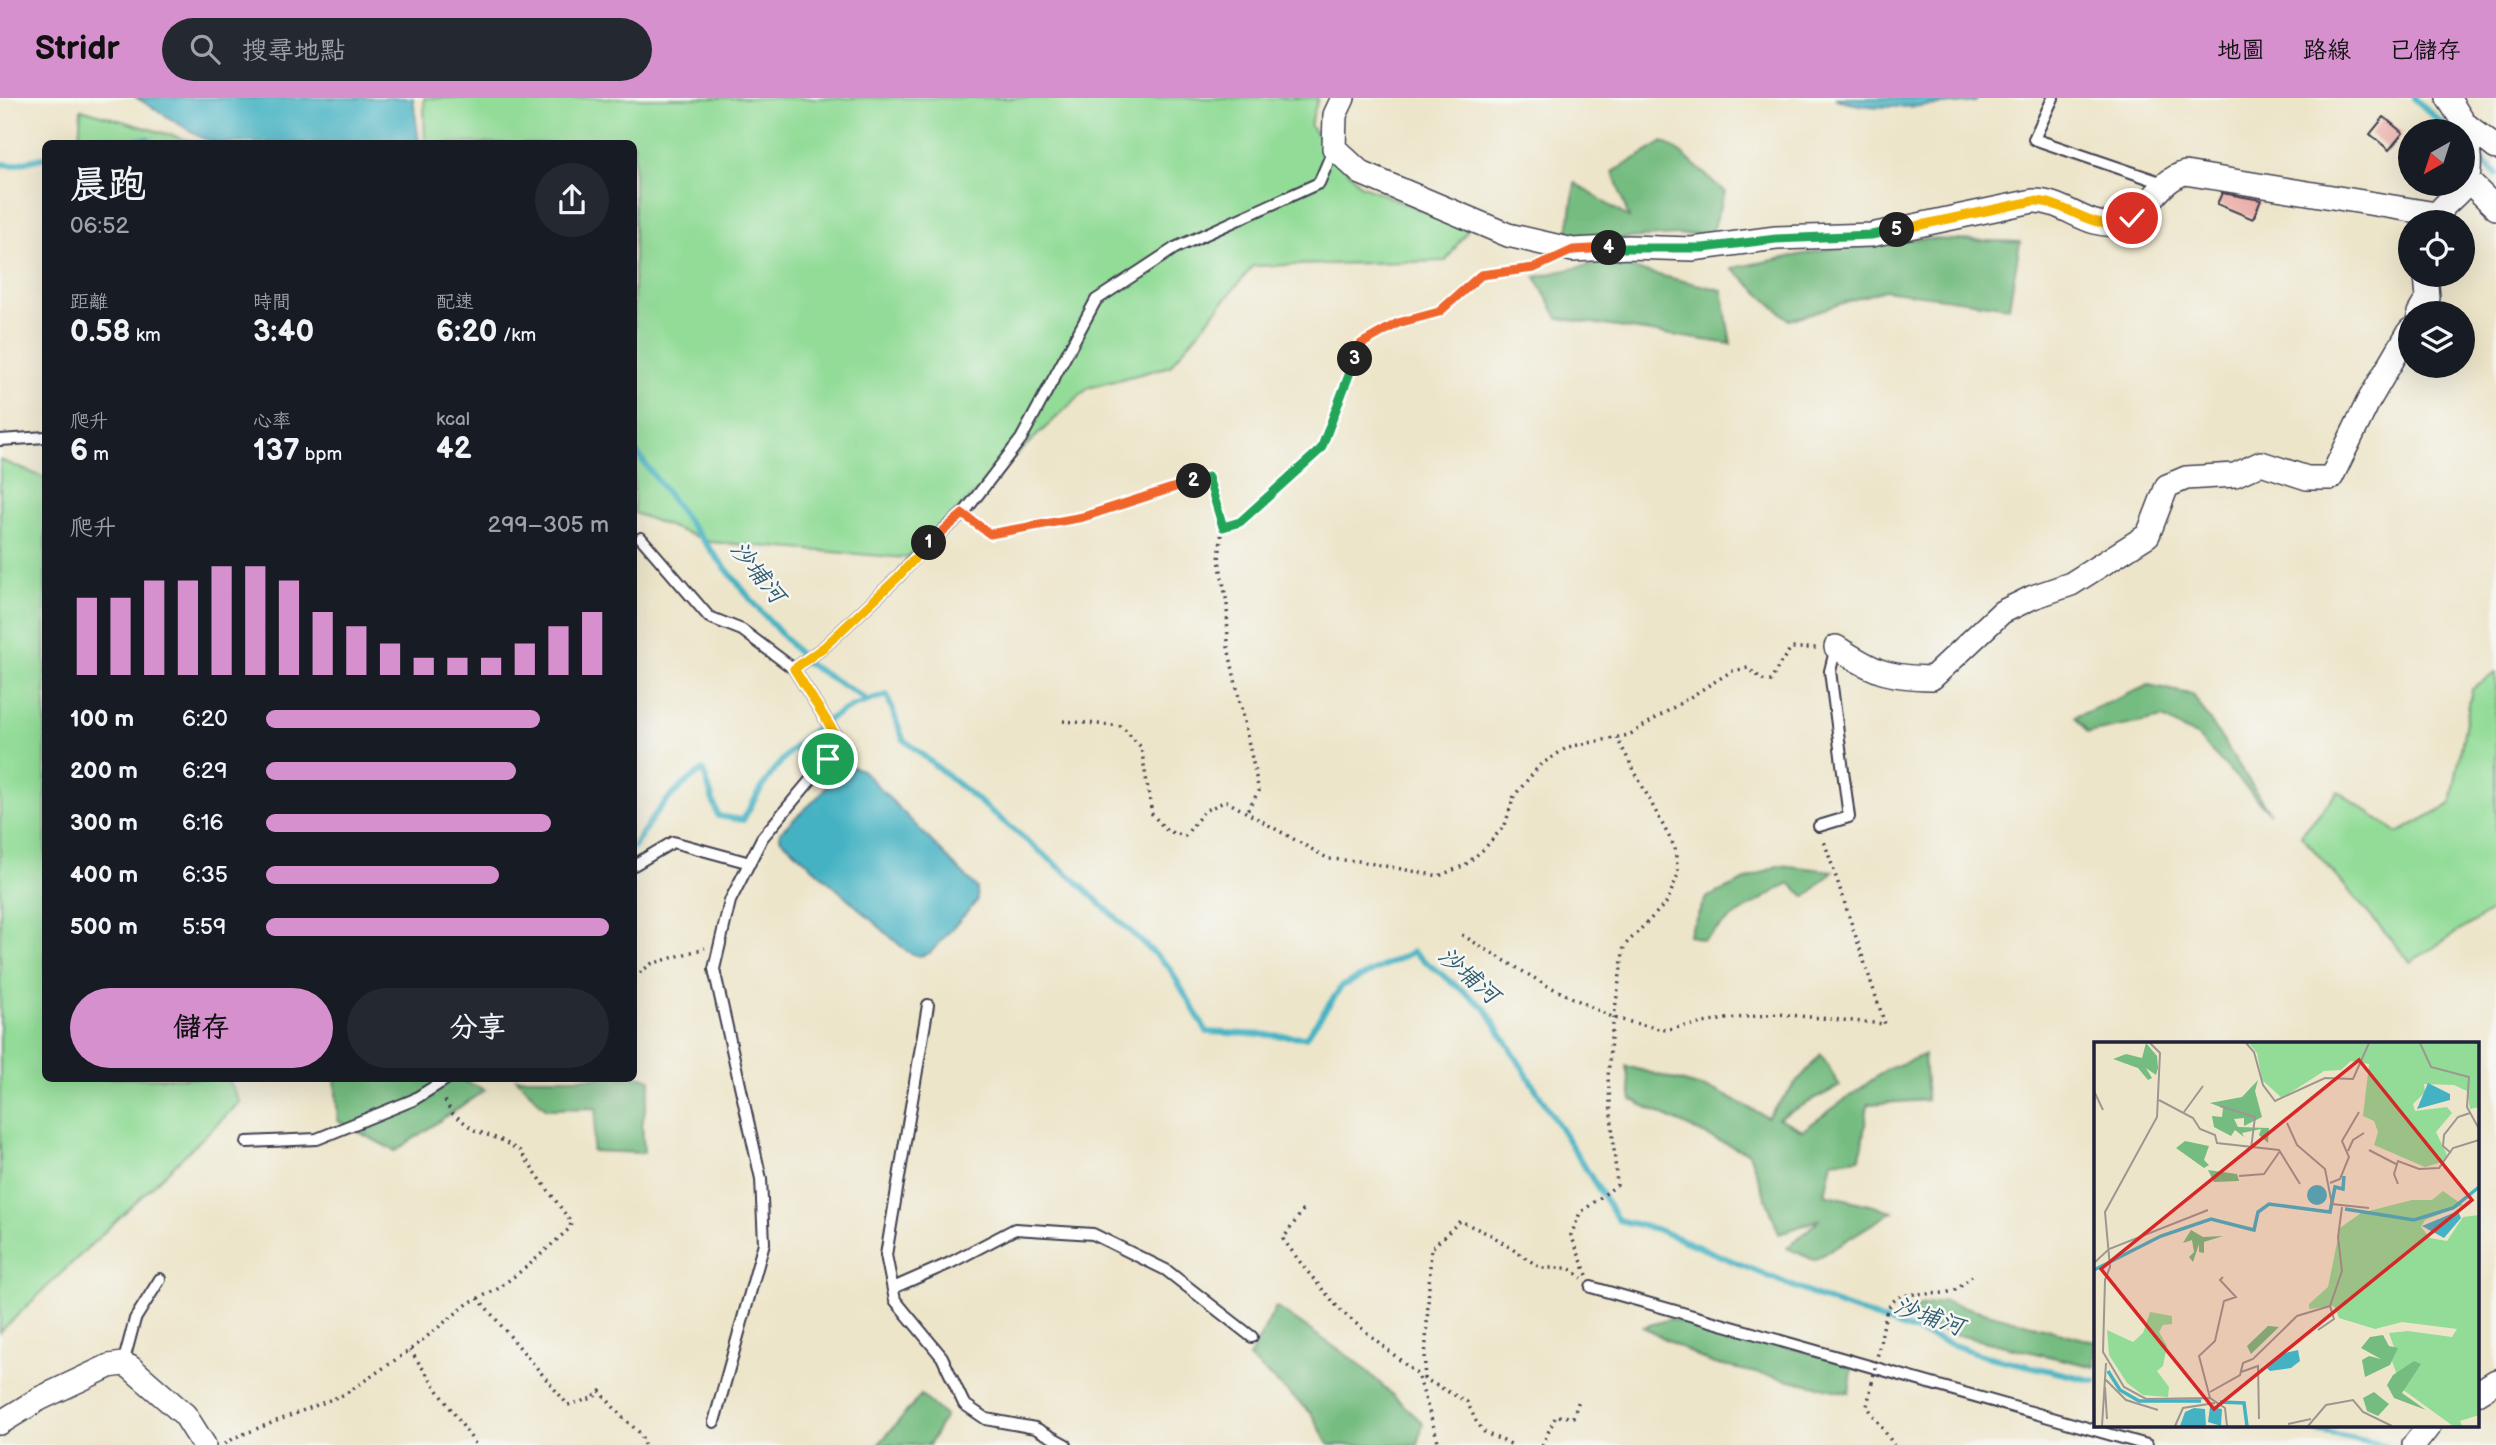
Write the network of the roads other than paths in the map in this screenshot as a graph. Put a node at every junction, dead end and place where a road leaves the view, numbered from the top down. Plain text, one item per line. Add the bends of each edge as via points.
1 (1343, 98) edge
2 (2053, 98) edge
3 (2448, 98) edge
4 (2461, 119) edge
5 (2475, 132) edge
6 (1334, 148) junction
7 (2496, 148) edge
8 (2475, 180) edge
9 (2166, 184) junction
10 (2496, 208) edge
11 (2398, 211) edge
12 (2398, 351) edge
13 (42, 437) edge
14 (0, 440) edge
15 (641, 538) dead end
16 (1836, 647) joint
17 (794, 669) junction
18 (1819, 826) road end
19 (637, 863) edge
20 (750, 863) junction
21 (928, 1005) dead end
22 (440, 1082) edge
23 (247, 1142) dead end
24 (160, 1279) dead end
25 (892, 1287) junction
26 (1591, 1287) road end
27 (1252, 1337) dead end
28 (123, 1364) junction
29 (2496, 1381) edge
30 (2478, 1392) edge
31 (714, 1422) dead end
32 (0, 1423) edge
33 (2427, 1428) edge
34 (1051, 1437) junction
35 (204, 1445) edge
36 (1041, 1445) edge
37 (1066, 1445) edge
38 (2147, 1445) edge
39 (2414, 1445) edge

1 - 6 street via 1335,115
2 - 9 lane via 2034,139
3 - 4 street
5 - 7 street
6 - 9 street via 1361,173 1508,235 1573,250 1692,249 1871,235 2033,201 2052,203 2092,222 2113,224 2132,218
6 - 17 lane via 1319,183 1175,248 1096,300 1021,439 963,514
8 - 10 street
9 - 11 street via 2180,174 2199,174
12 - 16 street via 2331,478 2307,478 2261,463 2235,475 2186,478 2167,486 2148,535 2071,584 2002,612 1932,678 1898,677 1873,670
13 - 14 lane
15 - 17 lane via 709,617 742,630
16 - 18 lane via 1830,671 1849,817
17 - 20 lane via 837,737 828,759 762,838
19 - 20 lane via 673,842
20 - 31 lane via 730,901 714,969 761,1179 764,1243
21 - 25 lane via 886,1255
22 - 23 lane via 414,1100 317,1139
24 - 28 lane via 135,1319
25 - 27 lane via 1016,1230 1093,1234 1166,1270
25 - 34 lane via 895,1300 942,1357 964,1404 986,1419 1035,1428
26 - 38 lane
28 - 32 street via 56,1390
28 - 35 street via 180,1410
29 - 30 street
33 - 39 street
34 - 36 lane
34 - 37 lane

